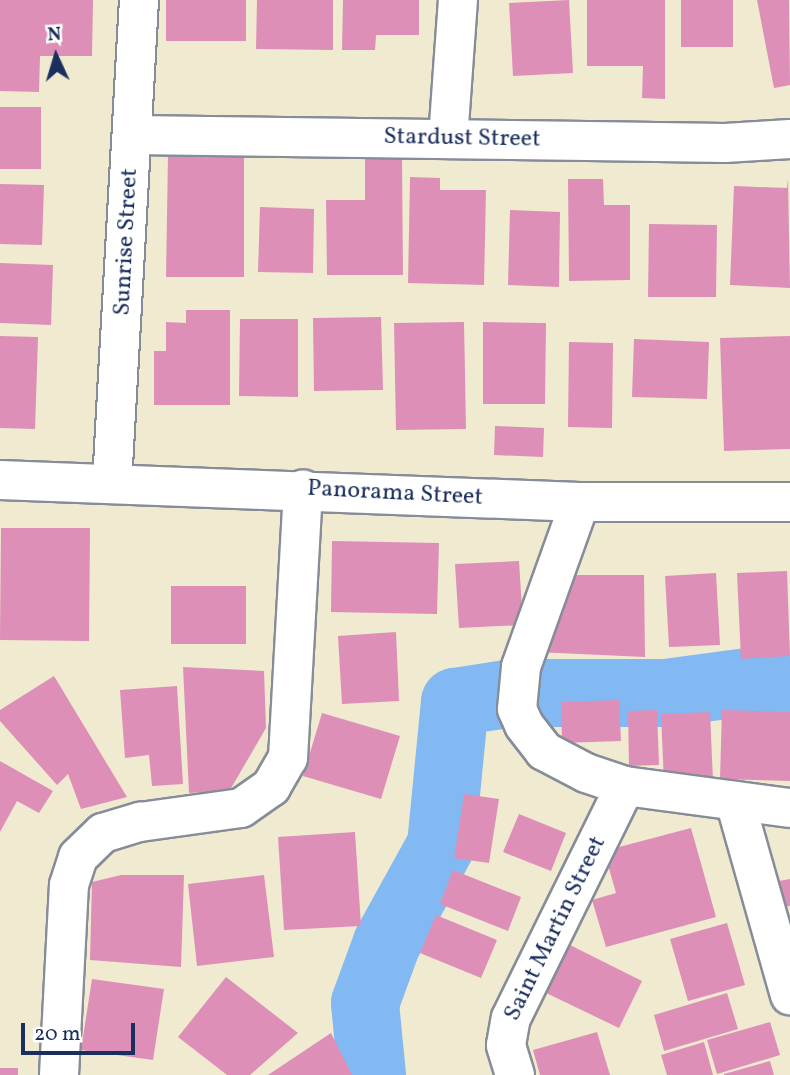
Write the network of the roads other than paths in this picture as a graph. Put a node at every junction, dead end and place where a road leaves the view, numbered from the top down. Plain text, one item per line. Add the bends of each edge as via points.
1 (139, 0) edge
2 (458, 0) edge
3 (133, 135) junction
4 (448, 139) junction
5 (790, 139) edge
6 (0, 481) edge
7 (112, 483) junction
8 (303, 489) junction
9 (580, 502) junction
10 (790, 502) edge
11 (625, 786) junction
12 (735, 801) junction
13 (790, 808) edge
14 (790, 995) edge
15 (59, 1075) edge
16 (515, 1075) edge

1 - 3 street, Sunrise Street
2 - 4 street
3 - 4 street, Stardust Street
3 - 7 street, Sunrise Street
4 - 5 street, Stardust Street via 724,143
6 - 7 street, Panorama Street
7 - 8 street, Panorama Street
8 - 9 street, Panorama Street
8 - 15 street via 288,758 271,788 241,808 140,822 103,833 78,857 69,885
9 - 10 street, Panorama Street
9 - 11 street via 521,667 517,709 544,751 586,773
11 - 12 street
11 - 16 street, Saint Martin Street via 511,1018 506,1045
12 - 13 street
12 - 14 street

